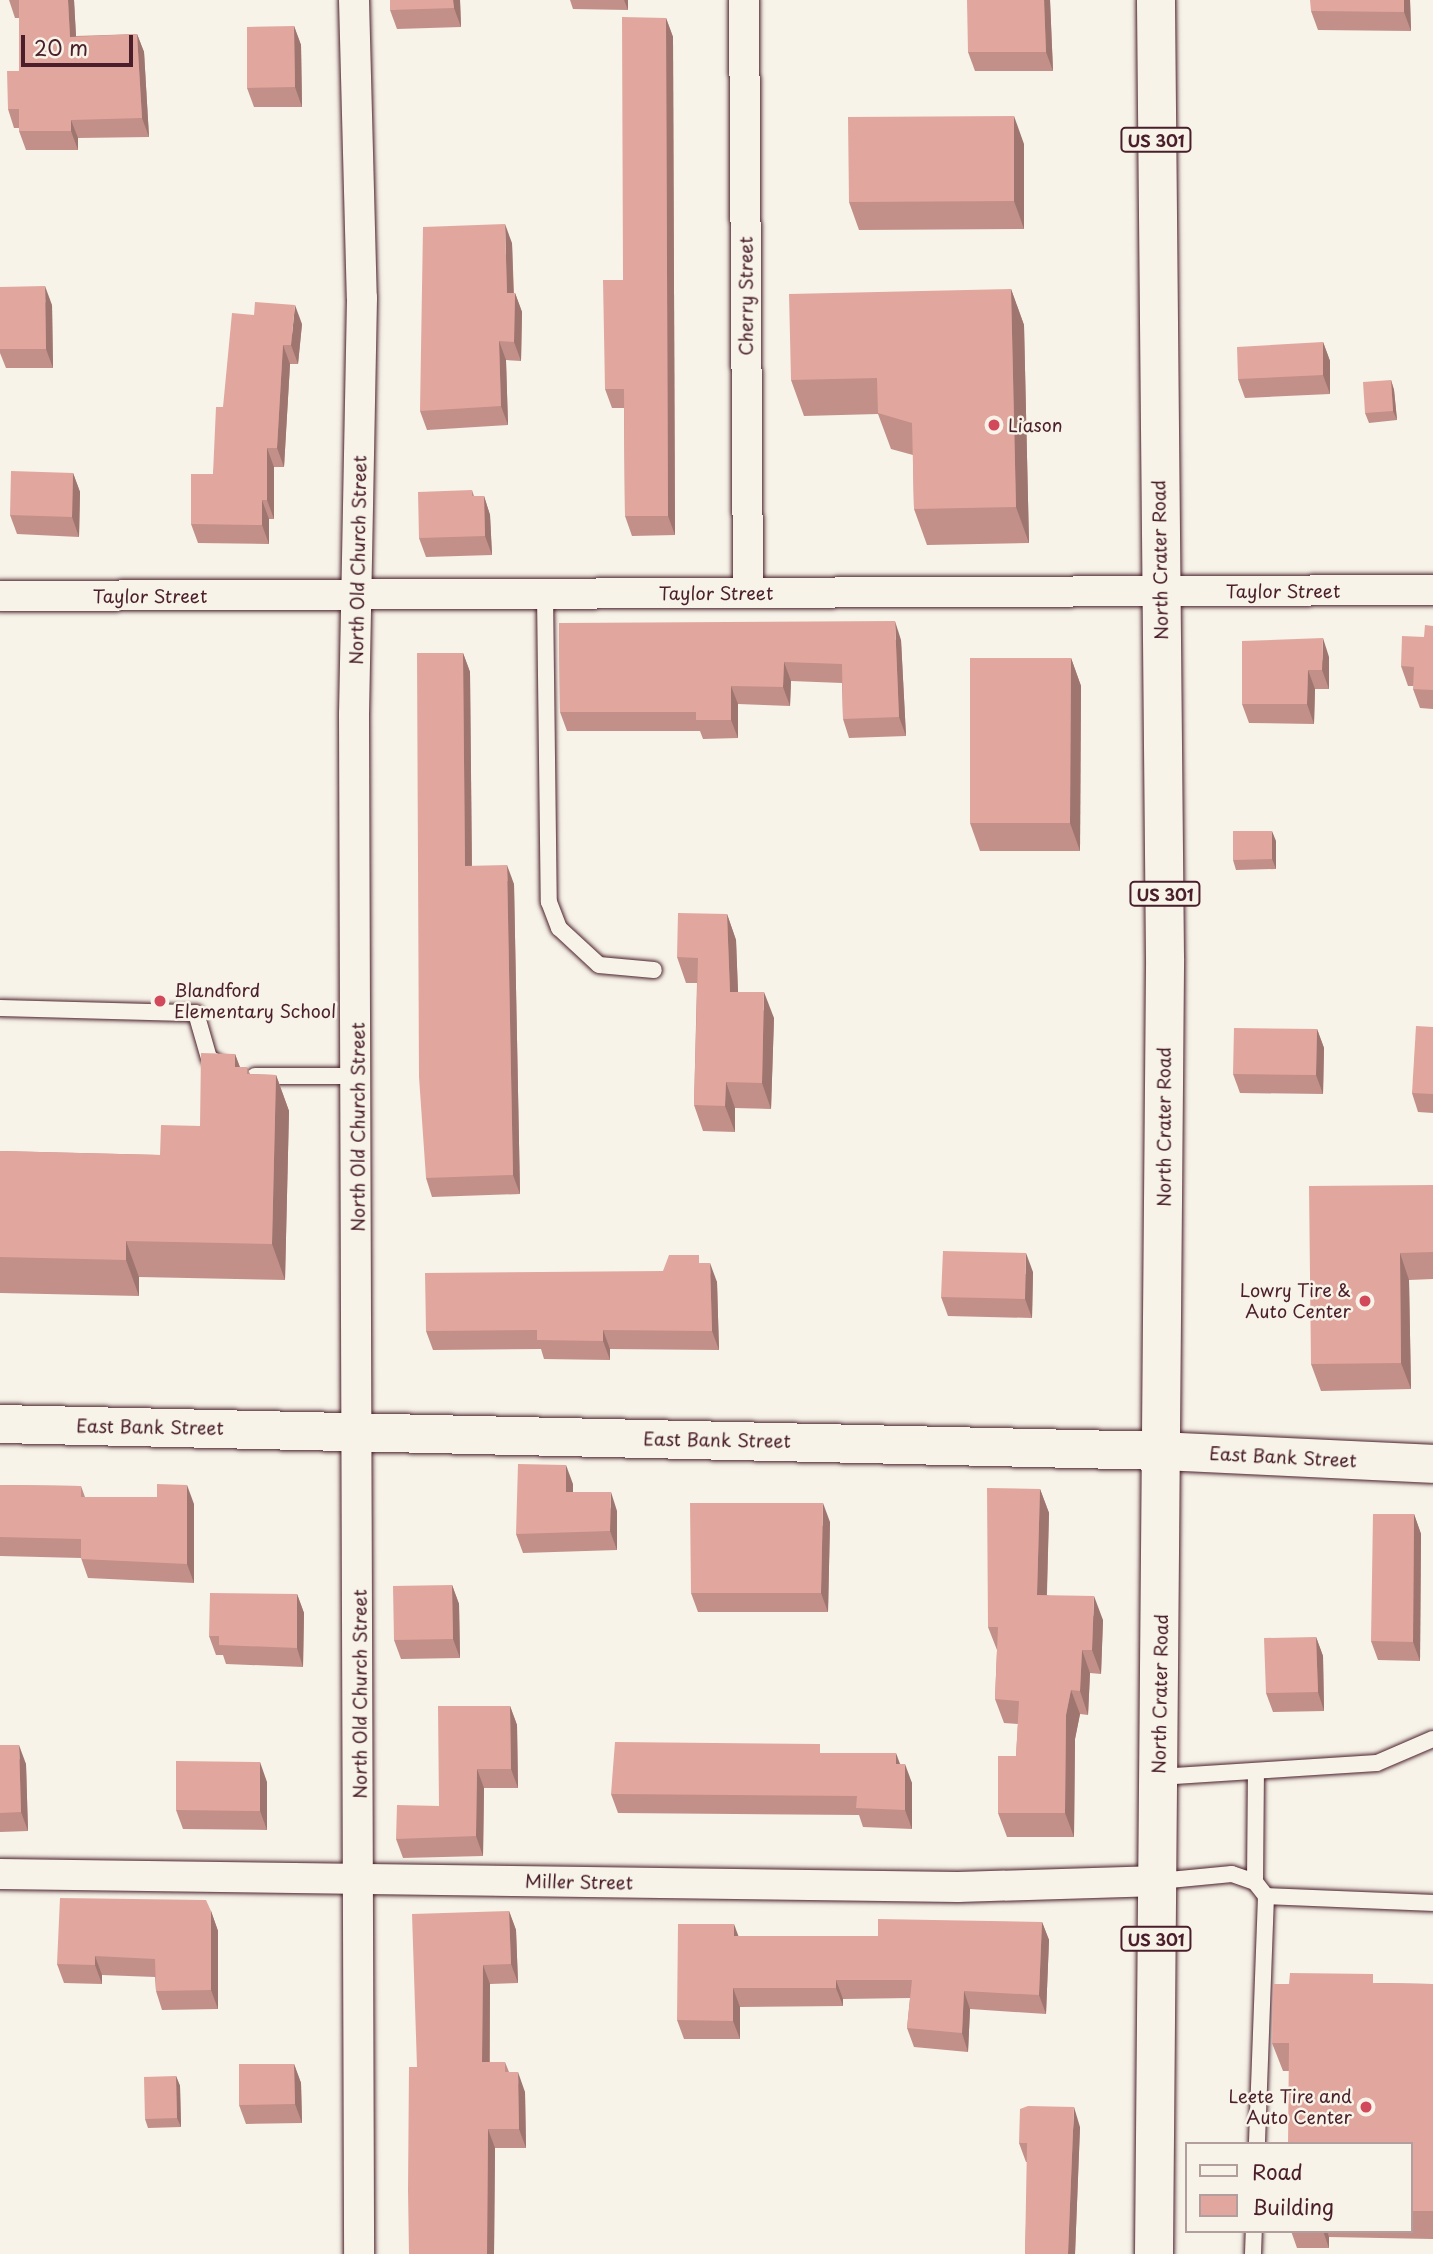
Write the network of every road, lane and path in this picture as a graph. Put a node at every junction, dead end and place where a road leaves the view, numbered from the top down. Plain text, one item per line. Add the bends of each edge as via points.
1 (354, 0) edge
2 (744, 0) edge
3 (1156, 0) edge
4 (1433, 590) edge
5 (748, 592) junction
6 (1161, 593) junction
7 (545, 594) junction
8 (0, 596) edge
9 (359, 596) junction
10 (654, 970) dead end
11 (0, 1009) edge
12 (358, 1076) junction
13 (0, 1424) edge
14 (360, 1432) junction
15 (1161, 1451) junction
16 (1433, 1464) edge
17 (1433, 1739) edge
18 (1256, 1773) junction
19 (1159, 1777) junction
20 (0, 1874) edge
21 (360, 1880) junction
22 (1159, 1881) junction
23 (1255, 1882) junction
24 (1266, 1896) junction
25 (1433, 1903) edge
26 (1256, 2142) edge
27 (1254, 2233) edge
28 (359, 2254) edge
29 (1154, 2254) edge
30 (1253, 2254) edge

1 - 9 street, North Old Church Street via 362,298
2 - 5 street, Cherry Street
3 - 6 main road, North Crater Road / US 301
4 - 6 street, Taylor Street
5 - 6 street, Taylor Street
5 - 7 street, Taylor Street
6 - 15 main road, North Crater Road / US 301
7 - 9 street, Taylor Street
7 - 10 lane via 549,902 559,928 599,965
8 - 9 street, Taylor Street
9 - 12 street, North Old Church Street
11 - 12 lane via 196,1013 209,1058 242,1076
12 - 14 street, North Old Church Street
13 - 14 main road, East Bank Street
14 - 15 main road, East Bank Street
14 - 21 street, North Old Church Street
15 - 16 main road, East Bank Street
15 - 19 main road, North Crater Road / US 301
17 - 18 lane via 1377,1763
18 - 19 lane
18 - 23 lane
19 - 22 main road, North Crater Road / US 301
20 - 21 street, Miller Street
21 - 22 street, Miller Street via 958,1887
21 - 28 street, North Old Church Street
22 - 23 lane via 1232,1874
22 - 29 main road, North Crater Road / US 301
23 - 24 lane
24 - 25 lane
24 - 26 lane
27 - 30 lane

